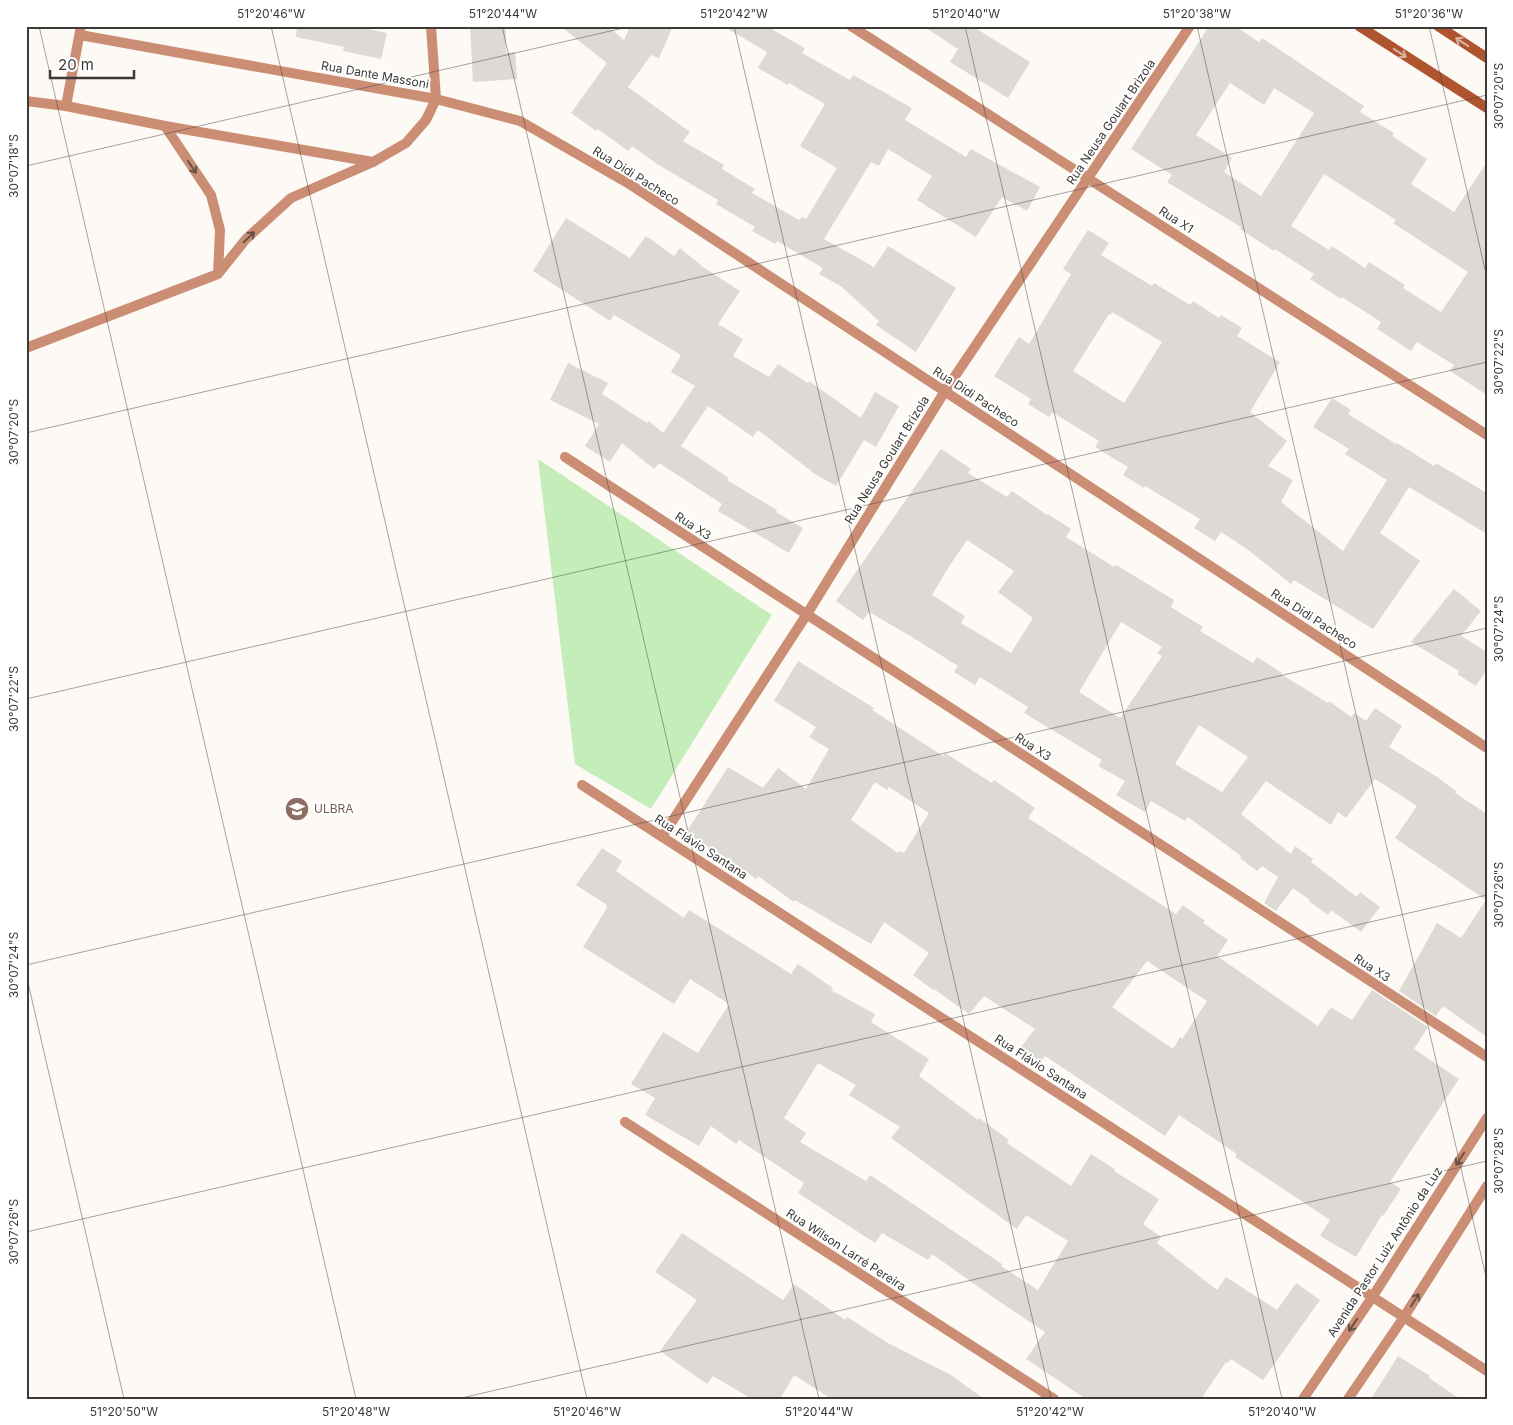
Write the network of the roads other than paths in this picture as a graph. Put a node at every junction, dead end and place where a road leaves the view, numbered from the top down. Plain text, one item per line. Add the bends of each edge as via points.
1 (431, 26) edge
2 (851, 26) edge
3 (1190, 26) edge
4 (1359, 26) edge
5 (1438, 26) edge
6 (81, 30) edge
7 (1487, 58) edge
8 (436, 99) junction
9 (26, 101) edge
10 (66, 106) junction
11 (1487, 108) edge
12 (164, 126) junction
13 (373, 162) junction
14 (1089, 178) junction
15 (218, 274) junction
16 (26, 348) edge
17 (945, 391) junction
18 (1487, 435) edge
19 (565, 457) dead end
20 (806, 614) junction
21 (1487, 748) edge
22 (582, 785) dead end
23 (662, 837) junction
24 (1487, 1057) edge
25 (1487, 1118) edge
26 (625, 1122) dead end
27 (1487, 1186) edge
28 (1373, 1296) junction
29 (1404, 1317) junction
30 (1487, 1371) edge
31 (1054, 1399) edge
32 (1303, 1399) edge
33 (1348, 1399) edge

1 - 8 street
2 - 14 street, Rua X1
3 - 14 street, Rua Neusa Goulart Brizola
4 -> 11 main road
7 -> 5 main road
6 - 8 street, Rua Dante Massoni
6 - 10 street
8 - 13 street, Rua Dante Massoni via 426,120 406,143
8 - 17 street, Rua Didi Pacheco via 520,121 631,185
9 - 10 street
10 - 12 street
12 - 13 street
12 -> 15 street via 211,195 220,230
15 -> 13 street, Rua Dante Massoni via 246,239 291,198
14 - 17 street, Rua Neusa Goulart Brizola
14 - 18 street, Rua X1
15 - 16 street
17 - 20 street, Rua Neusa Goulart Brizola
17 - 21 street, Rua Didi Pacheco
19 - 20 street, Rua X3
20 - 23 street, Rua Neusa Goulart Brizola
20 - 24 street, Rua X3
22 - 23 street, Rua Flávio Santana
23 - 28 street, Rua Flávio Santana
25 -> 28 street, Avenida Pastor Luiz Antônio da Luz
26 - 31 street, Rua Wilson Larré Pereira
29 -> 27 street
28 - 29 street, Rua Flávio Santana
28 -> 32 street, Avenida Pastor Luiz Antônio da Luz
29 - 30 street, Rua Flávio Santana
29 - 33 street

